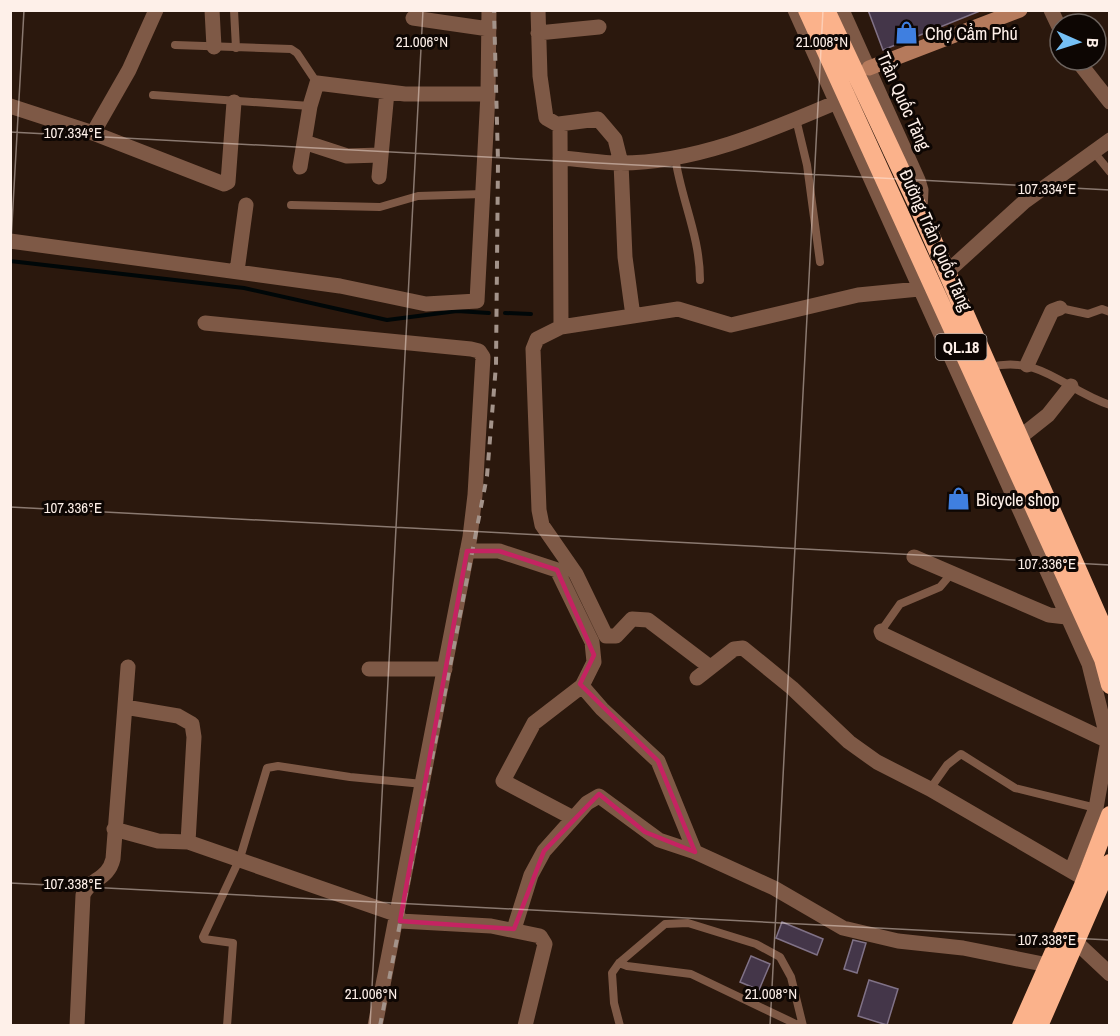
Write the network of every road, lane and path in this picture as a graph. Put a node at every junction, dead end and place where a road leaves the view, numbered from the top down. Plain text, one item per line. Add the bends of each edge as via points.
1 (156, 10) edge
2 (212, 10) edge
3 (234, 10) edge
4 (489, 10) edge
5 (538, 10) edge
6 (795, 10) edge
7 (807, 10) edge
8 (826, 10) edge
9 (842, 10) edge
10 (1020, 10) edge
11 (413, 18) dead end
12 (599, 27) dead end
13 (489, 29) junction
14 (538, 33) junction
15 (175, 45) dead end
16 (214, 47) junction
17 (236, 48) junction
18 (869, 68) junction
19 (1086, 72) edge
20 (316, 83) junction
21 (387, 92) junction
22 (488, 94) junction
23 (153, 95) dead end
24 (234, 102) junction
25 (837, 102) junction
26 (1110, 102) edge
27 (10, 106) edge
28 (310, 106) junction
29 (796, 119) junction
30 (559, 124) junction
31 (93, 133) junction
32 (1110, 140) edge
33 (304, 142) junction
34 (1093, 151) junction
35 (381, 155) junction
36 (675, 157) junction
37 (560, 158) junction
38 (621, 163) junction
39 (300, 167) dead end
40 (1110, 172) edge
41 (380, 177) dead end
42 (483, 194) junction
43 (246, 205) dead end
44 (291, 205) dead end
45 (920, 211) junction
46 (10, 241) edge
47 (820, 262) dead end
48 (237, 271) junction
49 (946, 273) junction
50 (700, 280) dead end
51 (920, 289) junction
52 (1060, 308) joint
53 (1110, 312) edge
54 (633, 316) junction
55 (561, 322) junction
56 (205, 323) dead end
57 (1027, 365) junction
58 (988, 368) junction
59 (1071, 386) junction
60 (1110, 405) edge
61 (1019, 438) junction
62 (468, 544) junction
63 (914, 557) dead end
64 (951, 574) junction
65 (1075, 618) junction
66 (881, 631) joint
67 (1110, 643) edge
68 (128, 667) dead end
69 (710, 667) junction
70 (369, 669) dead end
71 (445, 669) junction
72 (697, 678) dead end
73 (1110, 685) edge
74 (582, 686) junction
75 (124, 707) junction
76 (1109, 742) edge
77 (423, 783) junction
78 (930, 789) junction
79 (1103, 812) edge
80 (573, 818) junction
81 (114, 829) junction
82 (188, 842) junction
83 (695, 852) junction
84 (240, 858) junction
85 (1108, 871) edge
86 (1079, 875) junction
87 (398, 915) junction
88 (514, 929) junction
89 (1077, 943) junction
90 (619, 963) junction
91 (1048, 965) junction
92 (1110, 974) edge
93 (77, 1026) edge
94 (227, 1026) edge
95 (375, 1026) edge
96 (525, 1026) edge
97 (620, 1026) edge
98 (802, 1026) edge
99 (1021, 1026) edge
100 (1039, 1026) edge

1 - 31 street via 129,70
2 - 16 street
3 - 17 lane
4 - 13 street
5 - 14 street
6 - 25 street
7 - 65 highway, Đường Trần Quốc Tảng / QL.18
8 - 45 highway, Đường Trần Quốc Tảng / QL.18
9 - 18 street, Trần Quốc Tảng
10 - 18 street
11 - 13 street
12 - 14 street
13 - 22 street
14 - 30 street via 546,118
15 - 16 lane
16 - 17 lane
17 - 20 lane via 291,49
18 - 45 street, Trần Quốc Tảng via 918,180
19 - 26 street
20 - 21 street
20 - 28 street
21 - 22 street
21 - 35 street
22 - 42 street
23 - 24 lane
24 - 28 lane
24 - 31 street via 226,184
25 - 29 street
25 - 51 street
27 - 31 street
28 - 33 street
29 - 36 street via 756,136
29 - 47 lane via 807,165
30 - 37 street
30 - 38 street via 598,119 615,139
32 - 34 street
33 - 35 street via 347,156
33 - 39 street
34 - 40 lane
34 - 49 street via 1024,202
35 - 41 street
36 - 38 street
36 - 50 lane via 679,185 698,243
37 - 38 street
37 - 55 street
38 - 54 street via 625,257
42 - 44 lane via 418,196 380,207
42 - 48 street via 477,301 426,304
43 - 48 street
45 - 49 highway, Đường Trần Quốc Tảng / QL.18
46 - 48 street
49 - 58 highway, Đường Trần Quốc Tảng / QL.18
51 - 54 street via 858,295 731,325 684,309
51 - 65 street
52 - 53 lane via 1088,314 1102,309
52 - 57 street via 1052,310
54 - 55 street
55 - 69 street via 537,339 533,349 542,525 576,574 606,636 616,636 633,619 648,620
56 - 62 street via 479,351 485,366 476,495
57 - 58 lane via 1009,363
57 - 59 lane
58 - 61 highway, Đường Trần Quốc Tảng / QL.18
59 - 60 lane
59 - 61 street via 1048,415
61 - 67 highway, Đường Trần Quốc Tảng / QL.18
62 - 71 street
62 - 74 street via 557,570 594,654
63 - 64 street
64 - 65 street via 1049,615
64 - 66 lane via 940,587 900,604
65 - 73 highway, Đường Trần Quốc Tảng / QL.18 via 1103,659
65 - 76 street
66 - 76 street via 969,678
68 - 75 street
69 - 72 street
69 - 78 street via 734,648 743,648 849,742 877,762
70 - 71 street
71 - 77 street
74 - 80 street via 534,723 503,781
74 - 83 street via 658,760
75 - 81 street
75 - 82 street via 178,716 192,724
76 - 79 street
77 - 84 lane via 272,766 262,776
77 - 87 street
78 - 79 lane via 961,753 1015,788
78 - 86 street
79 - 86 highway
80 - 83 street via 599,796 645,832
80 - 88 street via 544,851 531,876
81 - 82 street via 158,841
81 - 93 street via 110,869 83,895
82 - 84 street
83 - 91 street via 774,888 843,928
84 - 87 street
84 - 94 lane via 203,937 233,943
85 - 89 highway
86 - 91 highway
87 - 88 street via 400,921
87 - 95 street
88 - 96 street via 540,936 545,944
89 - 92 street
89 - 100 highway
90 - 97 lane via 612,973
90 - 98 lane via 692,974
90 - 98 lane via 665,924 688,923 756,944 780,957 791,977
91 - 99 highway

